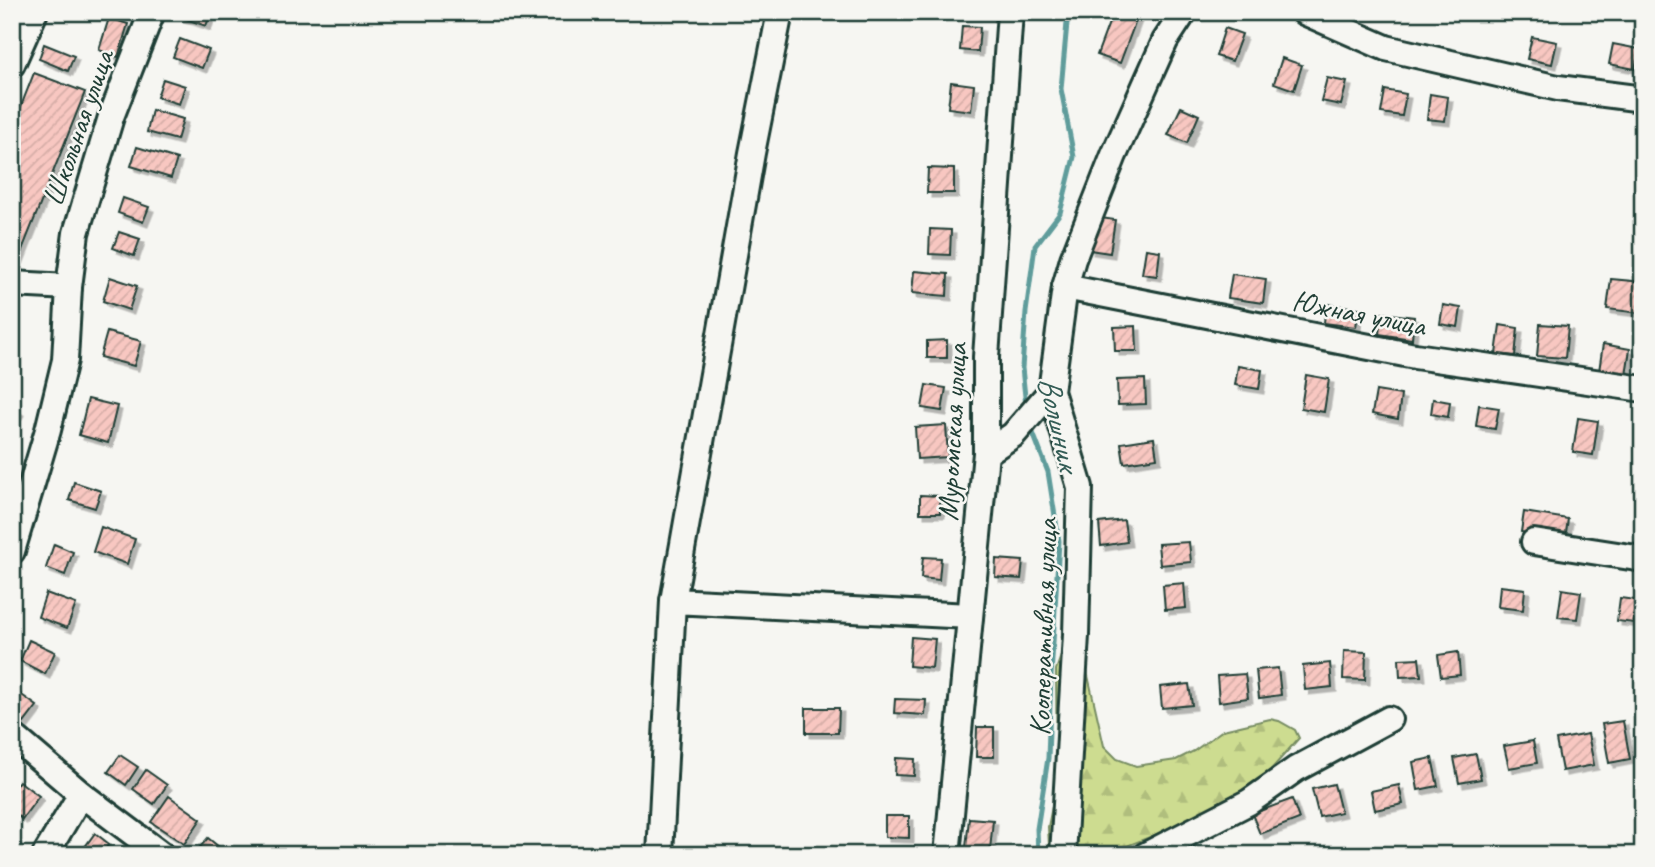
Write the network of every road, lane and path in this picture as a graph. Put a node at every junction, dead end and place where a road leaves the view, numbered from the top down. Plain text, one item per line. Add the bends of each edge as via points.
1 (35, 12) edge
2 (152, 12) edge
3 (780, 12) edge
4 (1010, 12) edge
5 (1184, 12) edge
6 (1304, 12) edge
7 (12, 64) edge
8 (1643, 99) edge
9 (12, 284) edge
10 (69, 287) junction
11 (1065, 287) junction
12 (1643, 389) edge
13 (1051, 391) junction
14 (986, 453) junction
15 (1534, 542) dead end
16 (12, 551) edge
17 (1643, 559) edge
18 (673, 601) junction
19 (970, 616) junction
20 (1389, 719) dead end
21 (12, 735) edge
22 (81, 794) junction
23 (45, 855) edge
24 (162, 855) edge
25 (660, 855) edge
26 (947, 855) edge
27 (1063, 855) edge
28 (1146, 855) edge

1 - 7 street
2 - 10 street, Школьная улица via 111,117 76,233
3 - 18 street
4 - 14 street, Муромская улица via 986,357
5 - 11 street, Кооперативная улица via 1165,41 1114,155
6 - 8 street via 1387,48 1558,88
9 - 10 street
10 - 16 street, Школьная улица via 65,360
11 - 12 street, Южная улица via 1415,356
11 - 13 street, Кооперативная улица
13 - 14 street via 1013,435
13 - 27 street, Кооперативная улица via 1080,486
14 - 19 street, Муромская улица
15 - 17 street
18 - 19 street
18 - 25 street
19 - 26 street, Муромская улица
20 - 28 street via 1296,769 1249,803
21 - 22 street
22 - 23 street
22 - 24 street

